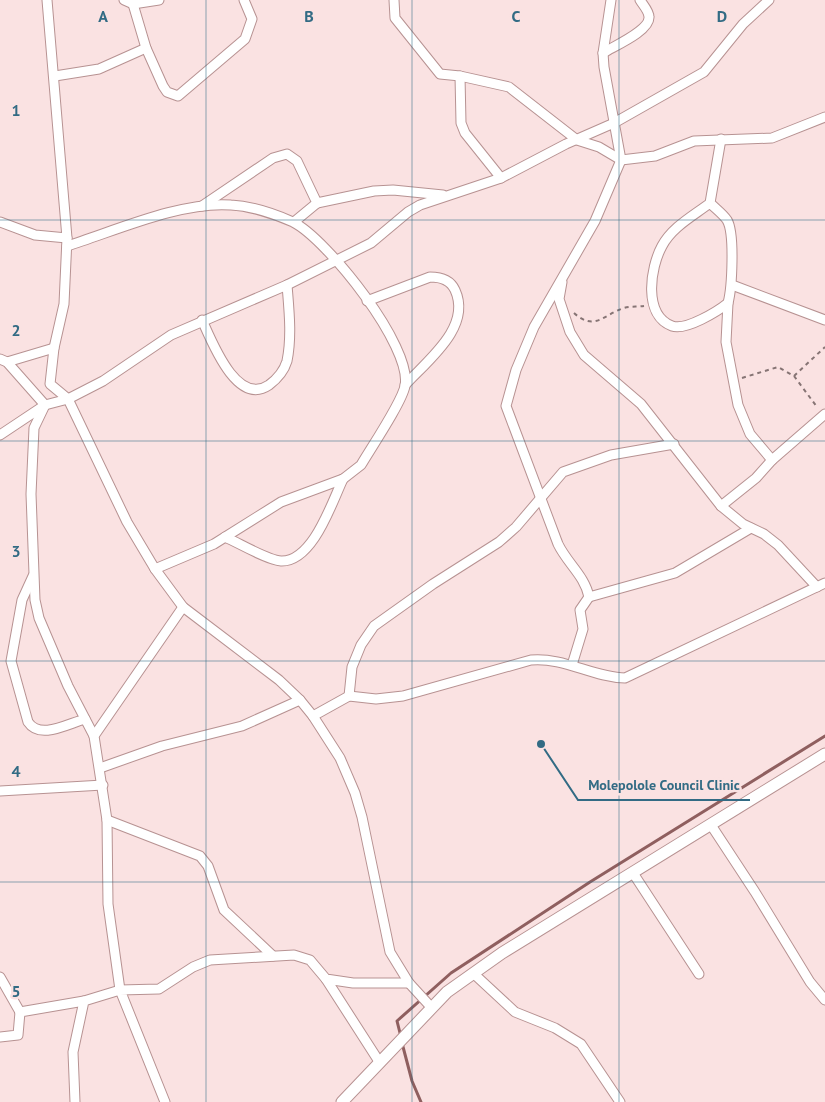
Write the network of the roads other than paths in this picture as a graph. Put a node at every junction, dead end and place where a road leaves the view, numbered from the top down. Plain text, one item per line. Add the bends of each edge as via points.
1 (47, 0) edge
2 (159, 0) edge
3 (244, 0) edge
4 (394, 0) edge
5 (611, 0) edge
6 (640, 0) edge
7 (769, 0) edge
8 (128, 2) edge
9 (146, 48) junction
10 (603, 53) junction
11 (55, 76) junction
12 (460, 76) junction
13 (825, 117) edge
14 (614, 123) junction
15 (721, 139) junction
16 (577, 140) junction
17 (620, 160) junction
18 (501, 178) junction
19 (446, 195) junction
20 (317, 203) junction
21 (710, 203) junction
22 (202, 206) junction
23 (0, 222) edge
24 (294, 222) junction
25 (67, 242) junction
26 (337, 259) junction
27 (563, 276) junction
28 (288, 285) junction
29 (732, 285) junction
30 (367, 301) junction
31 (728, 303) junction
32 (202, 320) junction
33 (825, 320) edge
34 (54, 348) junction
35 (4, 361) edge
36 (405, 386) junction
37 (68, 399) junction
38 (45, 404) junction
39 (824, 414) edge
40 (0, 435) edge
41 (674, 444) junction
42 (772, 460) junction
43 (343, 479) junction
44 (540, 496) junction
45 (721, 506) junction
46 (751, 528) junction
47 (225, 536) junction
48 (155, 569) junction
49 (34, 575) junction
50 (821, 585) edge
51 (590, 597) junction
52 (183, 606) junction
53 (572, 665) junction
54 (349, 696) junction
55 (300, 700) junction
56 (313, 716) junction
57 (85, 718) junction
58 (94, 736) junction
59 (825, 754) edge
60 (100, 768) junction
61 (103, 785) junction
62 (0, 791) edge
63 (107, 820) junction
64 (711, 825) junction
65 (633, 873) junction
66 (273, 956) junction
67 (474, 973) junction
68 (698, 974) dead end
69 (0, 977) edge
70 (326, 980) junction
71 (409, 983) junction
72 (120, 990) junction
73 (825, 1000) edge
74 (84, 1001) junction
75 (431, 1007) junction
76 (20, 1012) junction
77 (0, 1037) edge
78 (380, 1063) junction
79 (75, 1102) edge
80 (166, 1102) edge
81 (342, 1102) edge
82 (620, 1102) edge

1 - 11 street
2 - 8 street
3 - 9 street via 252,19 245,39 178,96 167,92
4 - 12 street via 395,18 440,74
5 - 10 street
6 - 10 street via 650,16 648,23 643,30
7 - 14 street via 704,72
8 - 9 street
9 - 11 street via 99,68
10 - 14 street
11 - 25 street
12 - 16 street via 509,87
12 - 18 street via 461,123 465,134
13 - 15 street via 772,138
14 - 16 street
14 - 17 street
15 - 17 street via 694,141 655,156
15 - 21 street
16 - 17 street via 599,147
16 - 18 street
17 - 27 street via 595,220
18 - 19 street
19 - 20 street via 374,191
19 - 26 street via 408,212 371,242
20 - 22 street via 297,162 288,154 273,158
20 - 24 street
21 - 29 street via 727,221 732,233
21 - 31 street via 685,220 662,246 653,271 653,306 673,326 686,326
22 - 24 street via 231,205
22 - 25 street via 181,209
23 - 25 street
24 - 26 street
25 - 34 street via 64,304
26 - 28 street
26 - 30 street
27 - 41 street via 559,299 570,332 584,355 641,404
27 - 44 street via 534,327 516,370 506,406
28 - 32 street
28 - 32 street via 290,340 286,363 275,380 261,390 248,389 240,384 222,363
29 - 31 street
29 - 33 street
30 - 36 street via 398,348
30 - 36 street via 430,277 446,280 454,286 460,302 453,329
31 - 42 street via 726,342 738,405 750,434
32 - 37 street via 171,335 103,381
34 - 35 street
34 - 37 street via 50,384
35 - 38 street
36 - 43 street via 360,464
37 - 38 street
37 - 48 street via 127,522
38 - 40 street
38 - 49 street via 34,428 31,494
39 - 42 street
41 - 44 street via 611,455 575,466 563,472
41 - 45 street
42 - 45 street via 756,478
43 - 47 street via 282,502
43 - 47 street via 312,544 289,560 275,559
44 - 51 street via 561,551 586,583
44 - 54 street via 516,527 499,542 374,626 360,645 352,667
45 - 46 street
46 - 50 street via 778,545
46 - 51 street via 675,573
47 - 48 street via 214,544
48 - 52 street
49 - 57 street via 40,618
49 - 57 street via 22,600 11,660 28,722 32,728 44,732
50 - 53 street via 635,674 612,677
51 - 53 street via 580,610 583,629
52 - 55 street
52 - 58 street
53 - 54 street via 552,660 531,660 403,696 376,699
54 - 56 street
55 - 56 street
55 - 60 street via 242,726 162,746
56 - 71 street via 340,758 355,793 390,952
57 - 58 street
58 - 60 street
59 - 64 street
60 - 61 street
61 - 62 street
61 - 63 street
63 - 66 street via 200,856 208,866 224,910
63 - 72 street via 108,904
64 - 65 street
64 - 73 street via 810,982
65 - 67 street
65 - 68 street
66 - 70 street via 303,956
66 - 72 street via 210,960 159,989
67 - 75 street
67 - 82 street via 515,1012 555,1028 581,1044
69 - 76 street
70 - 71 street
70 - 78 street
71 - 75 street
72 - 74 street
72 - 80 street
74 - 76 street
74 - 79 street via 74,1052
75 - 78 street
76 - 77 street via 18,1035
78 - 81 street

